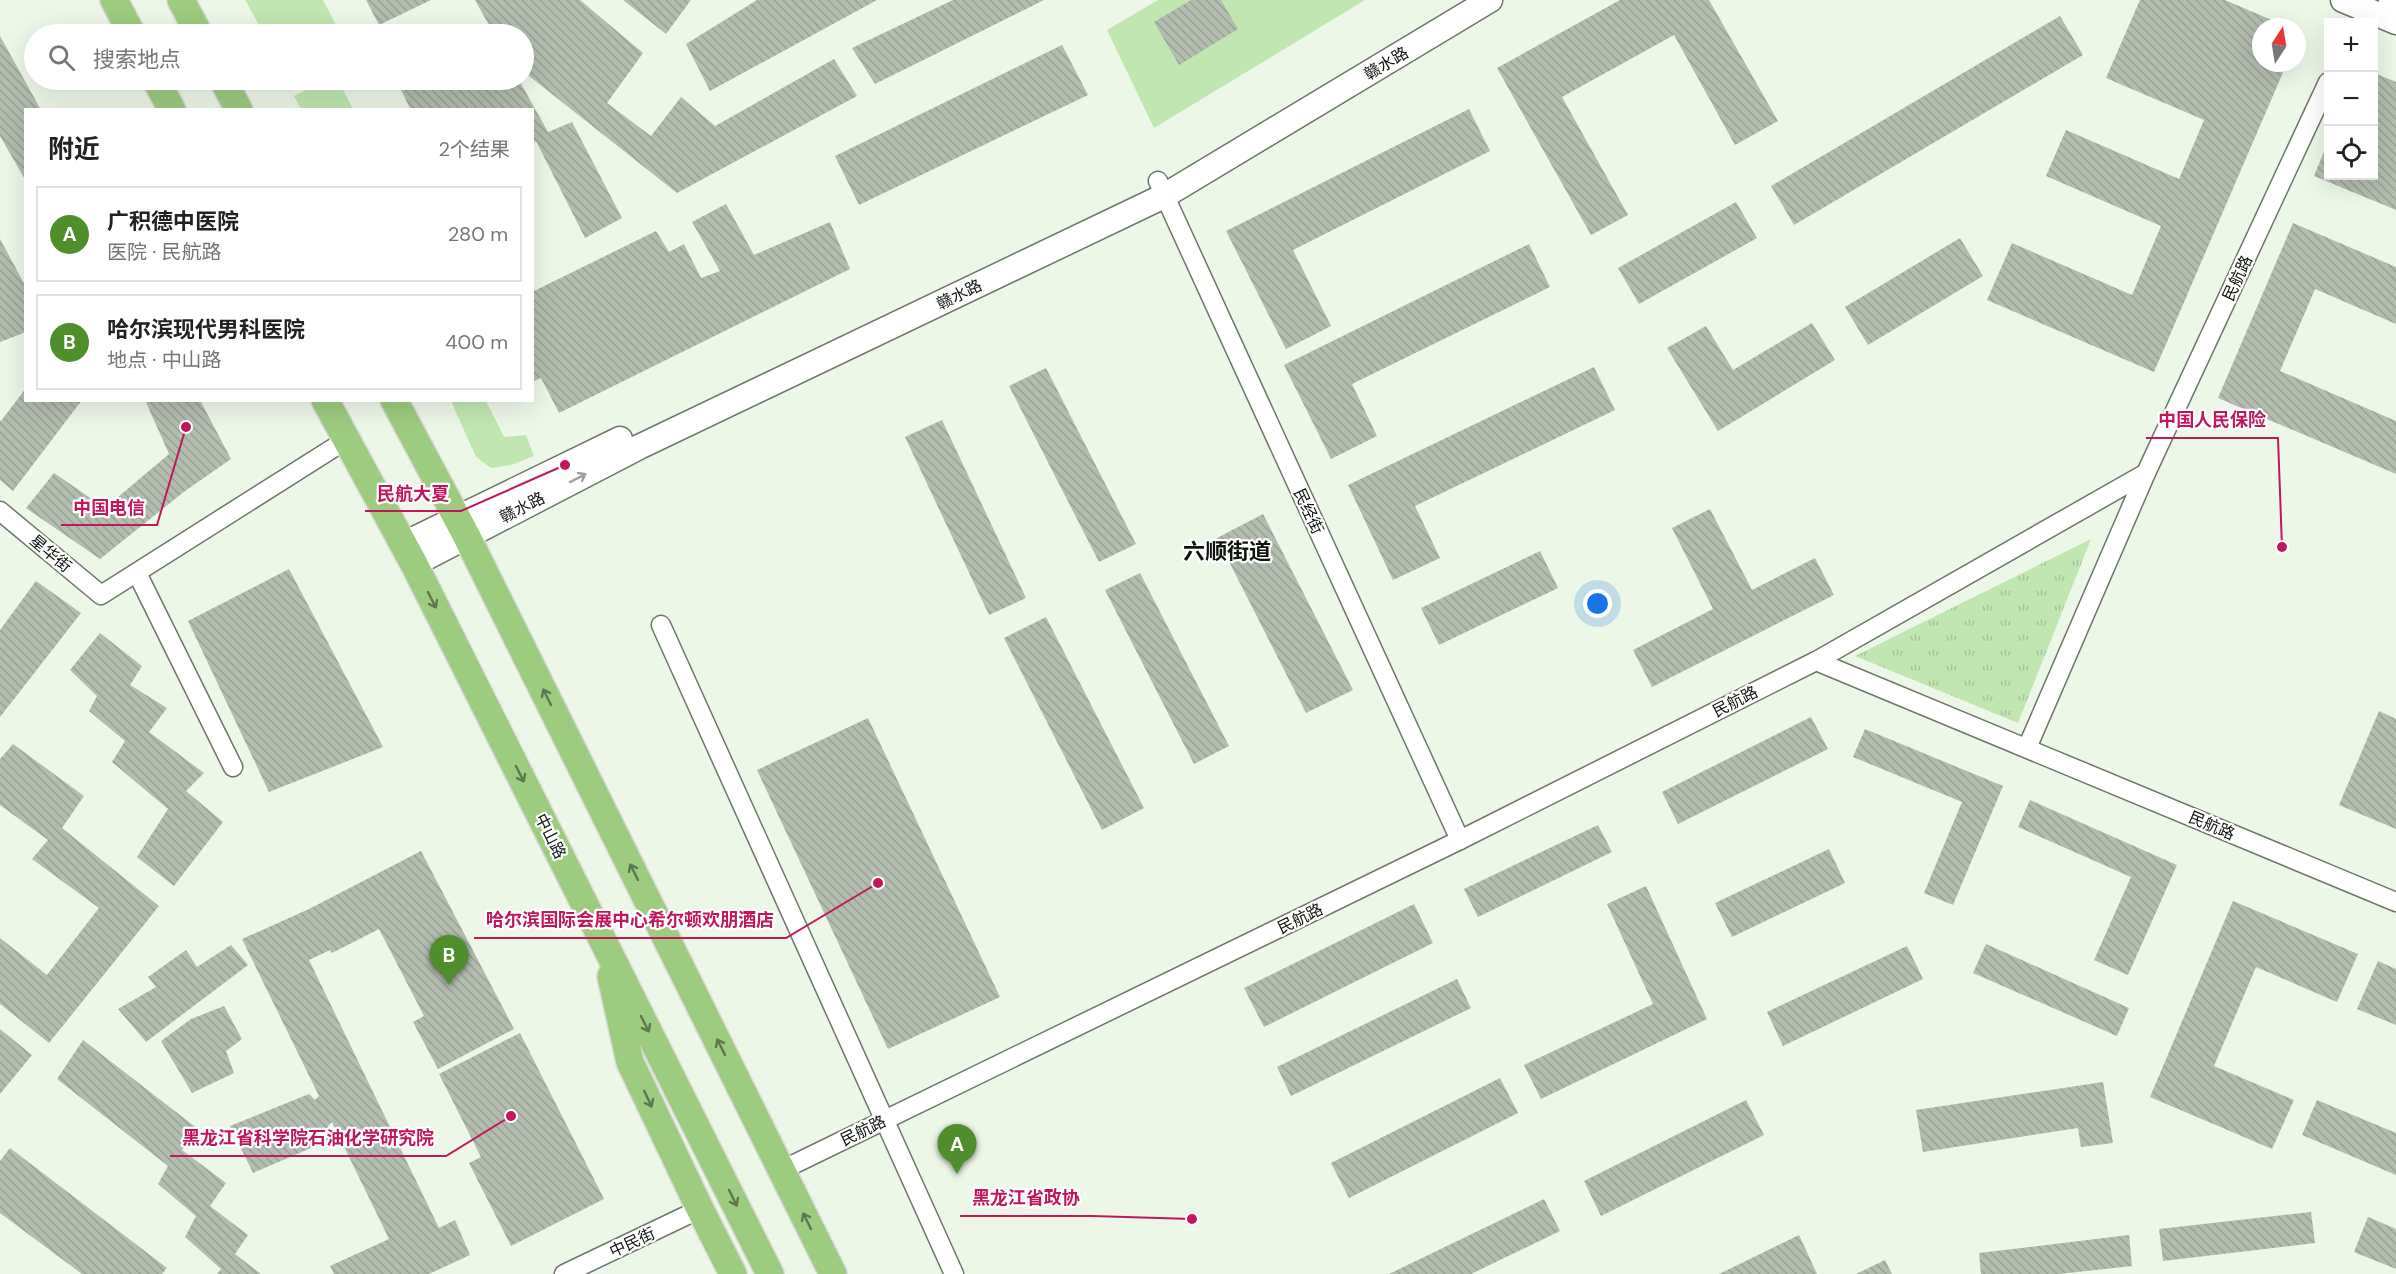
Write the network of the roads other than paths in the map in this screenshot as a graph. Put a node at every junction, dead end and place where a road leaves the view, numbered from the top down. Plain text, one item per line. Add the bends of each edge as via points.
1 (114, 0) edge
2 (181, 0) edge
3 (1464, 0) edge
4 (1490, 0) edge
5 (2391, 0) edge
6 (2396, 2) edge
7 (2354, 10) edge
8 (2396, 22) edge
9 (127, 24) edge
10 (194, 24) edge
11 (161, 90) edge
12 (228, 90) edge
13 (2324, 91) edge
14 (171, 108) edge
15 (238, 108) edge
16 (1161, 189) junction
17 (327, 402) edge
18 (395, 402) edge
19 (346, 440) junction
20 (2146, 473) junction
21 (0, 511) edge
22 (461, 526) junction
23 (409, 554) junction
24 (138, 573) junction
25 (661, 625) dead end
26 (1816, 661) junction
27 (2027, 748) junction
28 (233, 767) dead end
29 (1460, 840) junction
30 (2396, 902) edge
31 (604, 942) junction
32 (885, 1120) junction
33 (782, 1170) junction
34 (700, 1209) junction
35 (564, 1274) edge
36 (733, 1274) edge
37 (770, 1274) edge
38 (833, 1274) edge
39 (954, 1274) edge

1 - 9 main road
2 - 10 main road
3 - 16 main road, 赣水路
4 - 16 main road, 赣水路
5 - 6 main road
7 - 8 main road
11 - 14 main road
12 - 15 main road
13 - 20 street, 民航路
16 - 22 main road, 赣水路 via 639,447
16 - 29 street, 民经街
17 - 19 main road, 中山路
18 - 22 main road
19 - 23 main road, 中山路
19 - 24 street
20 - 26 street, 民航路
20 - 27 street, 民航路
21 - 24 street, 星华街 via 102,595
22 - 23 main road, 赣水路
33 -> 22 main road
23 -> 31 main road, 中山路
24 - 28 street
25 - 32 street
26 - 27 street, 民航路
26 - 29 street, 民航路
27 - 30 street, 民航路
29 - 32 street, 民航路
31 -> 34 main road via 630,1062
31 -> 37 main road, 中山路
32 - 33 street, 民航路
32 - 39 street
38 -> 33 main road
34 - 35 street, 中民街
34 - 36 main road

